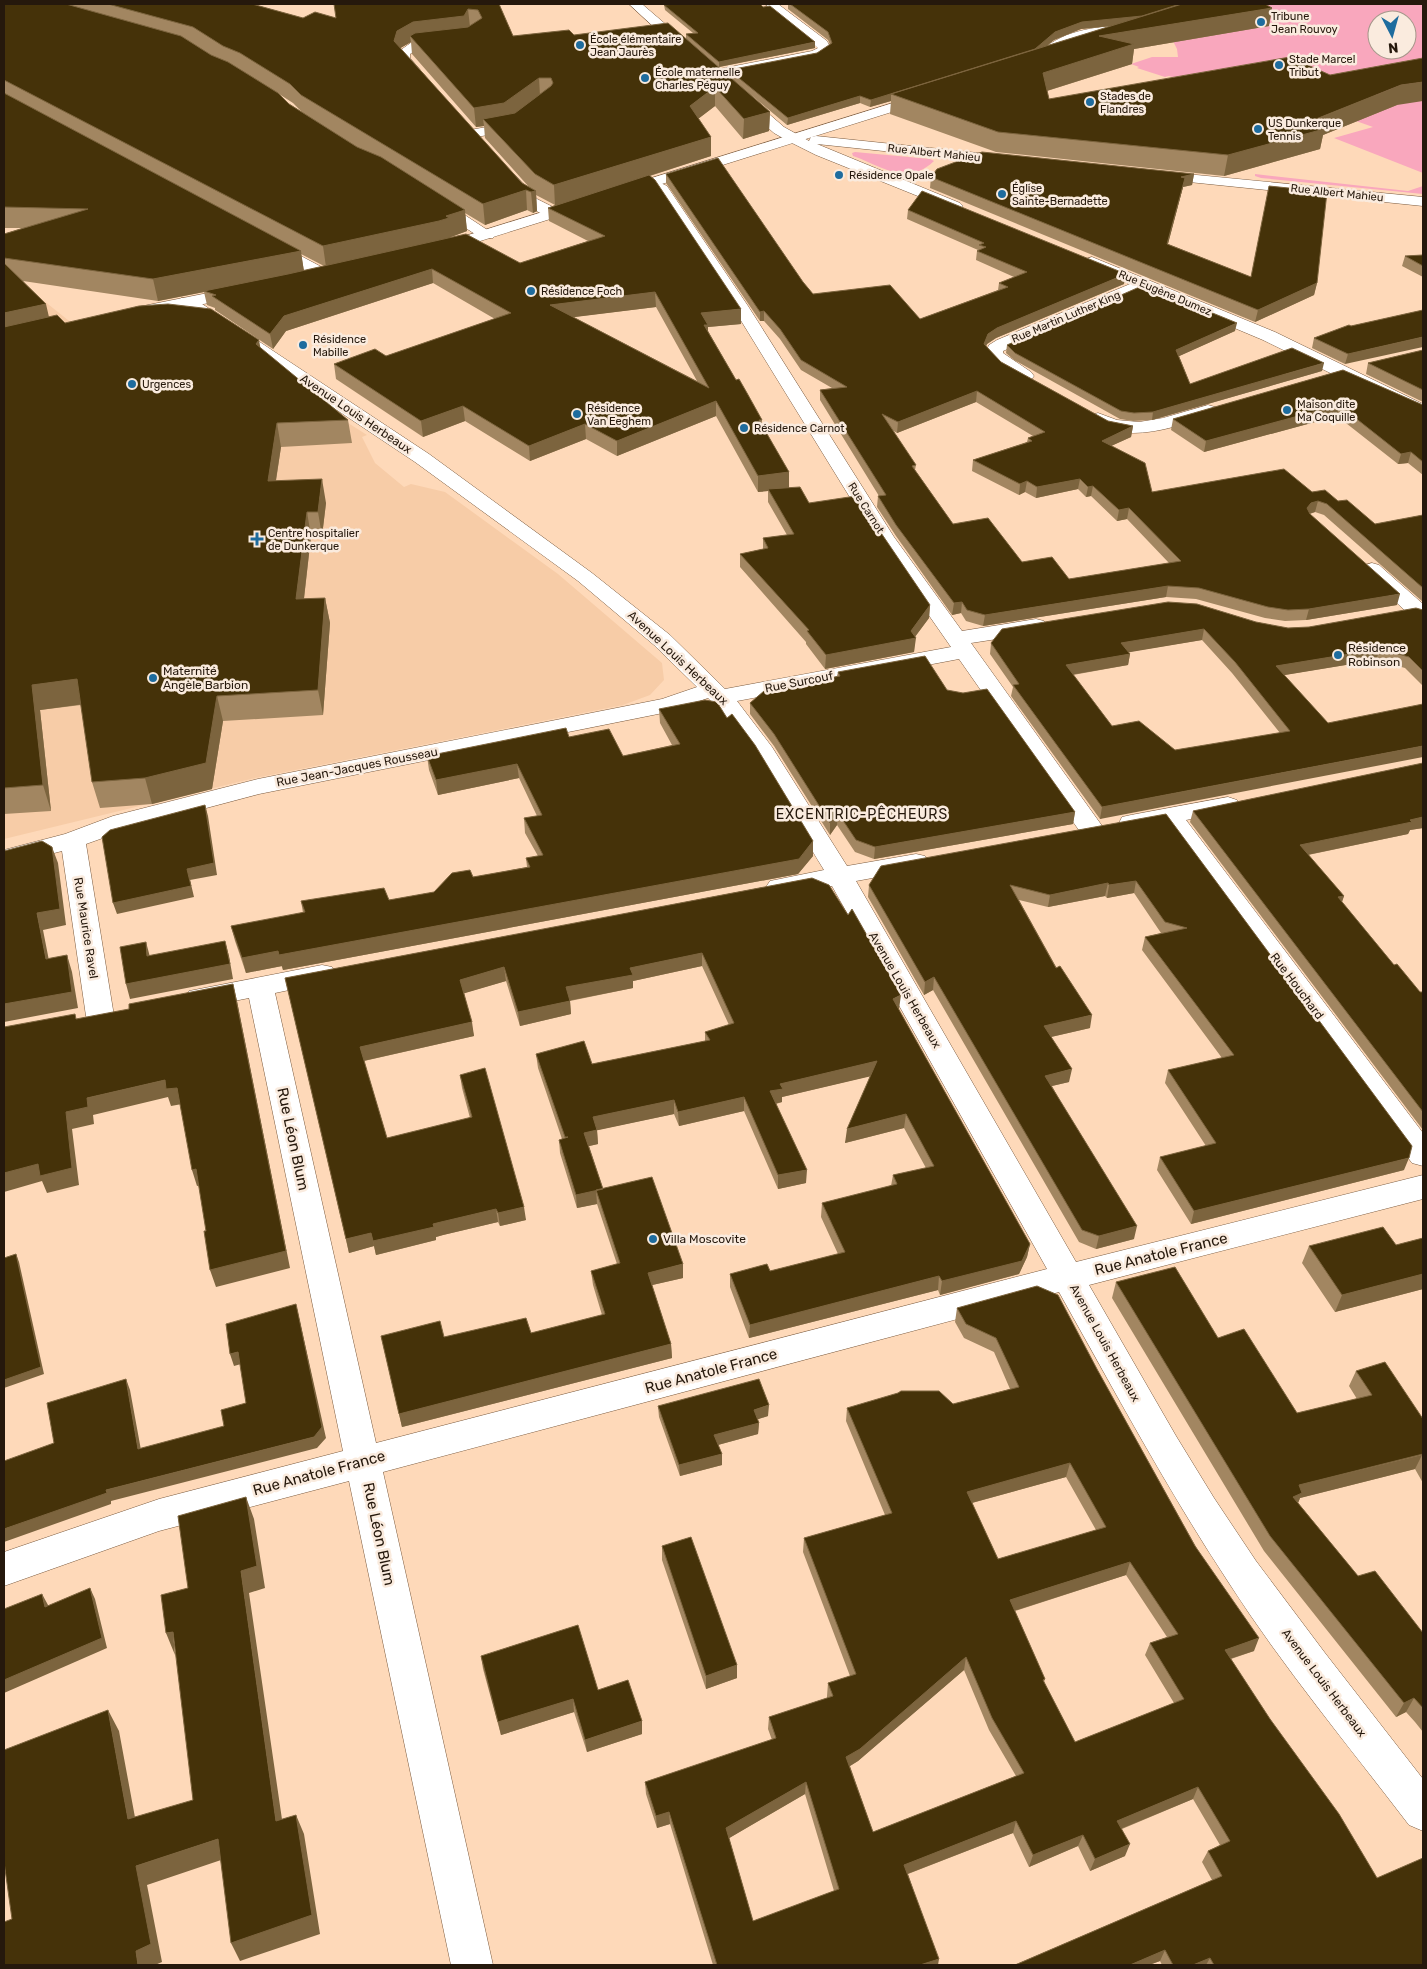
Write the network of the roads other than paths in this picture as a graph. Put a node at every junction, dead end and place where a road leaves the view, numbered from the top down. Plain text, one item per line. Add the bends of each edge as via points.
1 (655, 4) edge
2 (771, 4) edge
3 (636, 5) edge
4 (1131, 29) edge
5 (465, 40) edge
6 (1034, 62) edge
7 (714, 74) junction
8 (431, 90) edge
9 (937, 93) edge
10 (530, 113) edge
11 (839, 123) junction
12 (792, 138) junction
13 (864, 145) junction
14 (484, 148) edge
15 (1022, 161) edge
16 (503, 170) edge
17 (1138, 173) edge
18 (650, 182) junction
19 (422, 194) edge
20 (1423, 202) edge
21 (554, 213) junction
22 (971, 213) edge
23 (252, 235) edge
24 (487, 235) junction
25 (426, 252) edge
26 (1079, 257) edge
27 (344, 271) edge
28 (325, 275) junction
29 (299, 280) edge
30 (1144, 284) junction
31 (256, 290) edge
32 (190, 304) junction
33 (220, 325) junction
34 (1370, 366) edge
35 (1343, 372) junction
36 (1319, 379) edge
37 (1039, 384) edge
38 (1228, 405) edge
39 (1423, 411) edge
40 (1087, 412) edge
41 (1360, 559) edge
42 (1420, 612) edge
43 (1389, 614) edge
44 (1058, 623) edge
45 (961, 645) junction
46 (717, 693) junction
47 (1248, 801) edge
48 (1170, 816) junction
49 (1092, 830) junction
50 (1063, 835) edge
51 (73, 840) junction
52 (4, 858) edge
53 (937, 858) edge
54 (840, 876) junction
55 (751, 893) edge
56 (348, 969) edge
57 (260, 986) junction
58 (176, 1002) edge
59 (128, 1011) edge
60 (1423, 1155) edge
61 (1423, 1186) edge
62 (1068, 1277) junction
63 (363, 1461) junction
64 (4, 1569) edge
65 (1423, 1811) edge
66 (472, 1965) edge

1 - 3 street
2 - 7 street via 823,44 825,49 816,54
3 - 7 street
4 - 6 street
5 - 8 street via 421,44 404,52 406,63
7 - 12 street
9 - 11 street
10 - 14 street via 510,128 467,130
11 - 12 street
11 - 13 street, Rue Albert Mahieu via 839,136
12 - 13 street, Rue Albert Mahieu
12 - 18 street
12 - 22 street
13 - 15 street, Rue Albert Mahieu
16 - 21 street via 532,202
17 - 20 street, Rue Albert Mahieu
18 - 21 street
18 - 45 street, Rue Carnot via 662,189 740,306 879,528
19 - 24 street
21 - 24 street
23 - 28 street
24 - 25 street
26 - 30 street, Rue Eugène Dumez
27 - 28 street
28 - 29 street
30 - 35 street, Rue Eugène Dumez via 1274,338
30 - 37 street, Rue Martin Luther King via 995,349 994,354 1001,361
31 - 32 street
32 - 33 street, Avenue Louis Herbeaux
32 - 33 street, Avenue Louis Herbeaux via 122,319 173,319
33 - 46 street, Avenue Louis Herbeaux via 414,453 585,576 662,640
34 - 35 street
35 - 36 street
35 - 39 street, Rue Eugène Dumez
38 - 40 street via 1153,427 1126,429
41 - 42 street
42 - 43 street
44 - 45 street, Rue Surcouf
45 - 46 street, Rue Surcouf
45 - 49 street, Rue Carnot
46 - 51 street, Rue Jean-Jacques Rousseau via 289,780 190,803
46 - 54 street, Avenue Louis Herbeaux via 760,747
47 - 48 street
48 - 49 street
48 - 60 street, Rue Houchard
49 - 50 street
51 - 52 street, Rue Jean-Jacques Rousseau
51 - 59 street, Rue Maurice Ravel via 90,1018
53 - 54 street
54 - 55 street
54 - 62 street, Avenue Louis Herbeaux
56 - 57 street
57 - 58 street
57 - 63 street, Rue Léon Blum
61 - 62 street, Rue Anatole France
62 - 63 street, Rue Anatole France
62 - 65 street, Avenue Louis Herbeaux via 1219,1538 1311,1666
63 - 64 street, Rue Anatole France via 160,1515
63 - 66 street, Rue Léon Blum

